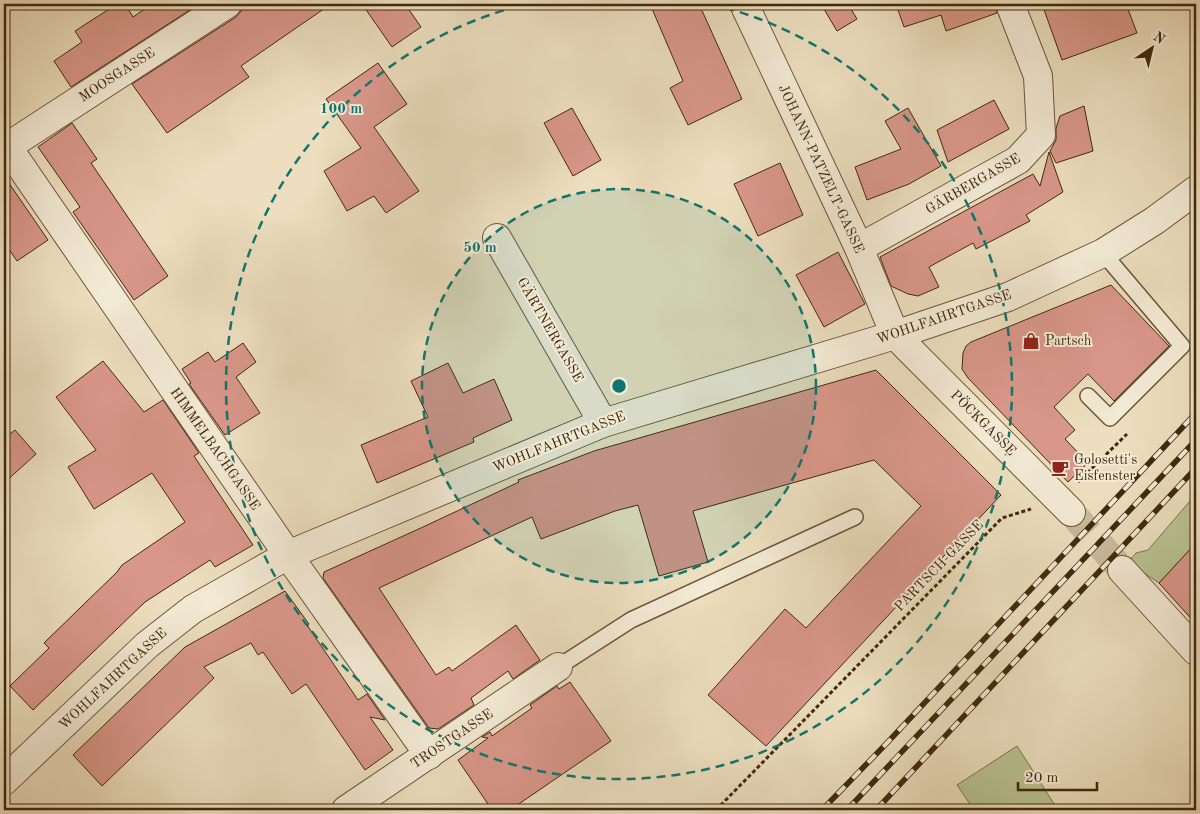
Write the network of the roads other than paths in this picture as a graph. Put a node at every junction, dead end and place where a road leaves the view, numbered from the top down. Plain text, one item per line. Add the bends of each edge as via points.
1 (227, 4) edge
2 (744, 4) edge
3 (1010, 4) edge
4 (6, 144) edge
5 (1196, 190) edge
6 (497, 238) dead end
7 (859, 248) junction
8 (1103, 253) junction
9 (894, 335) junction
10 (1088, 396) dead end
11 (603, 422) junction
12 (1066, 507) tunnel mouth
13 (855, 517) dead end
14 (288, 555) junction
15 (1122, 570) tunnel mouth
16 (1196, 652) edge
17 (558, 667) joint
18 (429, 755) junction
19 (4, 781) edge
20 (346, 810) edge

1 - 4 street, MOOSGASSE
2 - 7 street, JOHANN-PATZELT-GASSE
3 - 7 street, GÄRBERGASSE via 1038,76 1041,135 1018,160
4 - 14 street, HIMMELBACHGASSE
5 - 8 street, WOHLFAHRTGASSE
6 - 11 street, GÄRTNERGASSE
7 - 9 street, JOHANN-PATZELT-GASSE
8 - 9 street, WOHLFAHRTGASSE via 1008,297
8 - 10 lane via 1182,346 1110,418
9 - 11 street, WOHLFAHRTGASSE
9 - 12 street, PÖCKGASSE
11 - 14 street, WOHLFAHRTGASSE
13 - 17 lane via 631,620
14 - 18 street, HIMMELBACHGASSE
14 - 19 street, WOHLFAHRTGASSE via 193,609 147,645
15 - 16 street
17 - 18 street, TROSTGASSE
18 - 20 street, TROSTGASSE

